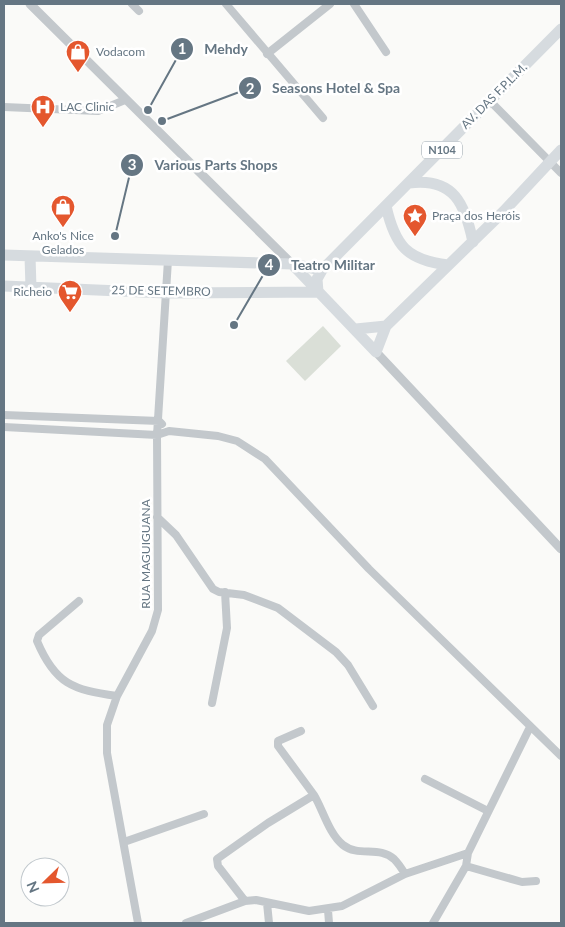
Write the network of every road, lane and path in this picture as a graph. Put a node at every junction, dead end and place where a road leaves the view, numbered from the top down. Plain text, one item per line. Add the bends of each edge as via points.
1 (30, 4) edge
2 (132, 4) edge
3 (226, 4) edge
4 (330, 4) edge
5 (354, 4) edge
6 (139, 11) dead end
7 (561, 29) edge
8 (386, 52) dead end
9 (267, 54) junction
10 (125, 100) junction
11 (490, 101) junction
12 (4, 107) edge
13 (323, 118) dead end
14 (561, 150) edge
15 (551, 161) junction
16 (561, 173) edge
17 (409, 183) junction
18 (386, 206) junction
19 (473, 242) junction
20 (4, 255) edge
21 (30, 256) junction
22 (168, 260) junction
23 (292, 264) junction
24 (448, 266) junction
25 (322, 270) junction
26 (4, 286) edge
27 (31, 288) junction
28 (318, 292) junction
29 (166, 293) junction
30 (386, 326) junction
31 (356, 329) junction
32 (376, 352) junction
33 (4, 415) edge
34 (158, 421) junction
35 (4, 427) edge
36 (169, 430) junction
37 (157, 435) junction
38 (157, 517) junction
39 (561, 549) edge
40 (225, 592) junction
41 (79, 601) dead end
42 (118, 696) junction
43 (212, 703) dead end
44 (373, 706) dead end
45 (530, 728) junction
46 (301, 731) dead end
47 (561, 756) edge
48 (425, 779) dead end
49 (314, 795) junction
50 (488, 811) junction
51 (204, 814) dead end
52 (124, 842) junction
53 (468, 853) junction
54 (466, 866) junction
55 (405, 874) junction
56 (536, 881) dead end
57 (245, 901) junction
58 (267, 903) junction
59 (328, 910) junction
60 (138, 923) edge
61 (186, 923) edge
62 (269, 923) edge
63 (330, 923) edge
64 (433, 923) edge

1 - 10 street
2 - 6 street
3 - 9 street
4 - 9 street
5 - 8 street
7 - 11 main road, AV. DAS F.P.L.M. / N104
9 - 13 street
10 - 12 street via 98,111
10 - 23 street
11 - 15 street
11 - 17 main road, AV. DAS F.P.L.M. / N104
14 - 15 main road
15 - 16 street
15 - 19 main road
17 - 18 main road, AV. DAS F.P.L.M. / N104
17 - 19 main road via 427,180 459,199 468,216
18 - 24 main road via 399,244 411,255
18 - 25 main road, AV. DAS F.P.L.M. / N104
19 - 24 main road
20 - 21 main road
21 - 22 main road
21 - 27 main road
22 - 23 main road
22 - 29 street, RUA MAGUIGUANA
23 - 25 main road
23 - 28 main road
24 - 30 main road
25 - 28 main road via 317,280
26 - 27 main road, 25 DE SETEMBRO
27 - 29 main road, 25 DE SETEMBRO
28 - 29 main road, 25 DE SETEMBRO
28 - 31 main road
29 - 34 street, RUA MAGUIGUANA
30 - 31 main road
30 - 32 main road
31 - 32 main road
32 - 39 street
33 - 34 street
34 - 36 street
34 - 37 street, RUA MAGUIGUANA
35 - 37 street
36 - 37 street
36 - 45 street via 237,441 265,458 369,570
37 - 38 street, RUA MAGUIGUANA
38 - 40 street via 176,535 210,585 219,592
38 - 42 street, RUA MAGUIGUANA via 158,610 152,631
40 - 43 street via 227,628
40 - 44 street via 249,596 278,608 336,652 348,665
41 - 42 street via 39,635 37,641 51,669 65,681 79,689
42 - 52 street, RUA MAGUIGUANA via 107,726 107,753
45 - 47 street
45 - 50 street
46 - 49 street via 278,741 278,746
48 - 50 street
49 - 55 street via 344,846 365,852 384,852
49 - 57 street via 217,859 218,866
50 - 53 street
51 - 52 street
52 - 60 street, RUA MAGUIGUANA
53 - 54 street
53 - 55 street
54 - 56 street via 522,882
54 - 64 street
55 - 59 street
57 - 58 street
57 - 61 street
58 - 59 street via 309,911
58 - 62 street
59 - 63 street

